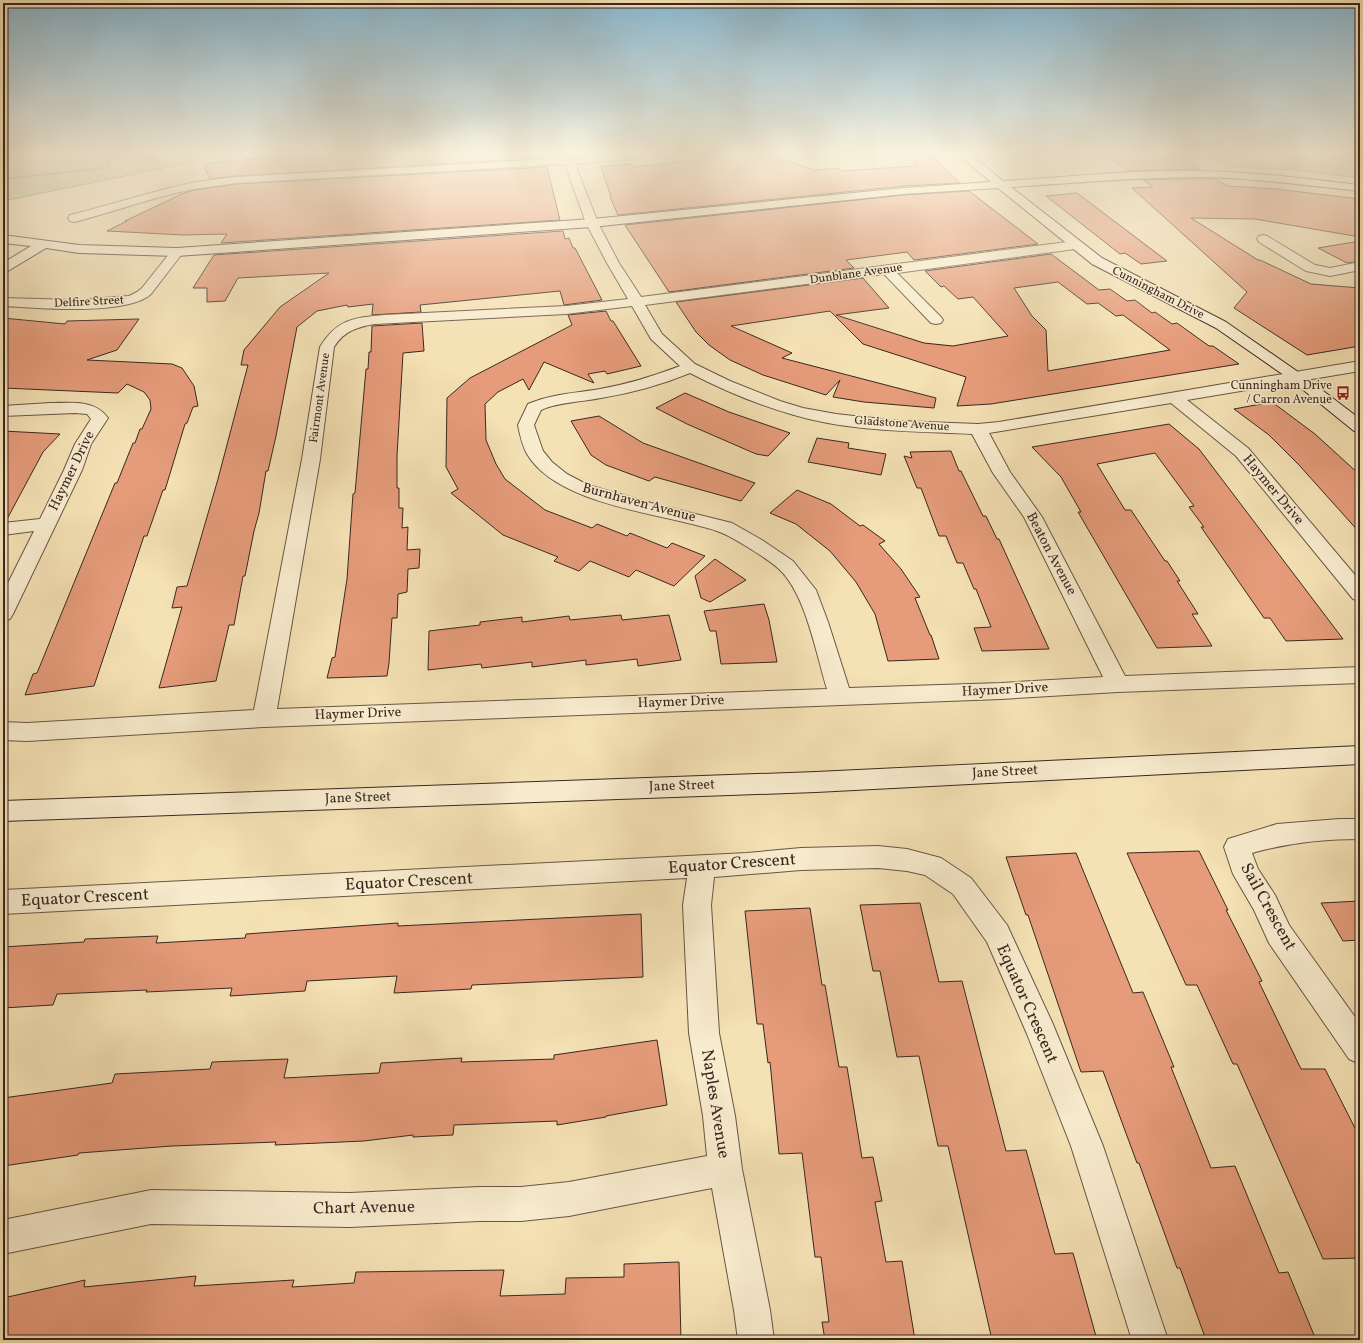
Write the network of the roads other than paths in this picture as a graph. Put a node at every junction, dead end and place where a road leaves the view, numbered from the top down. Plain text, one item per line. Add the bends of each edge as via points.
1 (84, 216) edge
2 (589, 216) edge
3 (657, 216) edge
4 (1038, 216) edge
5 (74, 218) dead end
6 (592, 223) junction
7 (3, 239) edge
8 (1263, 239) dead end
9 (43, 245) junction
10 (1075, 245) junction
11 (176, 252) junction
12 (1360, 266) edge
13 (3, 268) edge
14 (887, 270) junction
15 (636, 301) junction
16 (3, 302) edge
17 (936, 320) dead end
18 (1360, 366) edge
19 (690, 367) junction
20 (1296, 377) junction
21 (1175, 398) junction
22 (3, 411) edge
23 (1360, 427) edge
24 (978, 429) junction
25 (47, 524) junction
26 (3, 529) edge
27 (1360, 594) edge
28 (3, 614) edge
29 (1360, 675) edge
30 (1118, 684) junction
31 (840, 697) junction
32 (264, 718) junction
33 (3, 731) edge
34 (1360, 755) edge
35 (3, 810) edge
36 (1360, 829) edge
37 (702, 867) junction
38 (3, 902) edge
39 (1360, 1049) edge
40 (725, 1169) junction
41 (3, 1237) edge
42 (756, 1340) edge
43 (1150, 1340) edge

1 - 5 street
2 - 6 street, Gladstone Avenue
3 - 6 street
4 - 10 street, Cunningham Drive
6 - 11 street
6 - 15 street, Gladstone Avenue
7 - 9 street
8 - 12 street via 1311,268 1330,272
9 - 11 street via 79,249
9 - 13 street
10 - 14 street, Dunblane Avenue
10 - 20 street, Cunningham Drive via 1114,271 1221,325
11 - 16 street, Delfire Street via 142,295 130,300 54,304
14 - 15 street, Dunblane Avenue
14 - 17 street
15 - 19 street, Gladstone Avenue via 656,336
15 - 32 street, Fairmont Avenue via 566,310 384,319 345,326 336,333 327,347 311,459
18 - 20 street, Gladstone Avenue
19 - 24 street, Gladstone Avenue via 774,404 836,420
19 - 31 street, Burnhaven Avenue via 662,379 630,388 546,402 534,407 526,425 535,453 561,478 582,489 725,527 786,565 806,590
20 - 21 street, Gladstone Avenue
20 - 23 street, Cunningham Drive
21 - 24 street, Gladstone Avenue
21 - 27 street, Haymer Drive via 1242,452
22 - 25 street, Haymer Drive via 60,408 94,412 100,418 83,444
24 - 30 street, Beaton Avenue via 1002,473 1034,517
25 - 26 street
25 - 28 street, Haymer Drive
29 - 30 street, Haymer Drive
30 - 31 street, Haymer Drive
31 - 32 street, Haymer Drive
32 - 33 street, Haymer Drive via 27,732
34 - 35 street, Jane Street via 816,782
36 - 39 street, Sail Crescent via 1278,835 1237,847 1246,874 1279,934
37 - 38 street, Equator Crescent
37 - 40 street, Naples Avenue via 697,905 704,1033 719,1116
37 - 43 street, Equator Crescent via 801,859 878,857 932,866 962,886 997,934 1041,1032 1087,1146
40 - 41 street, Chart Avenue via 569,1199 521,1204 350,1210 151,1207
40 - 42 street, Naples Avenue

